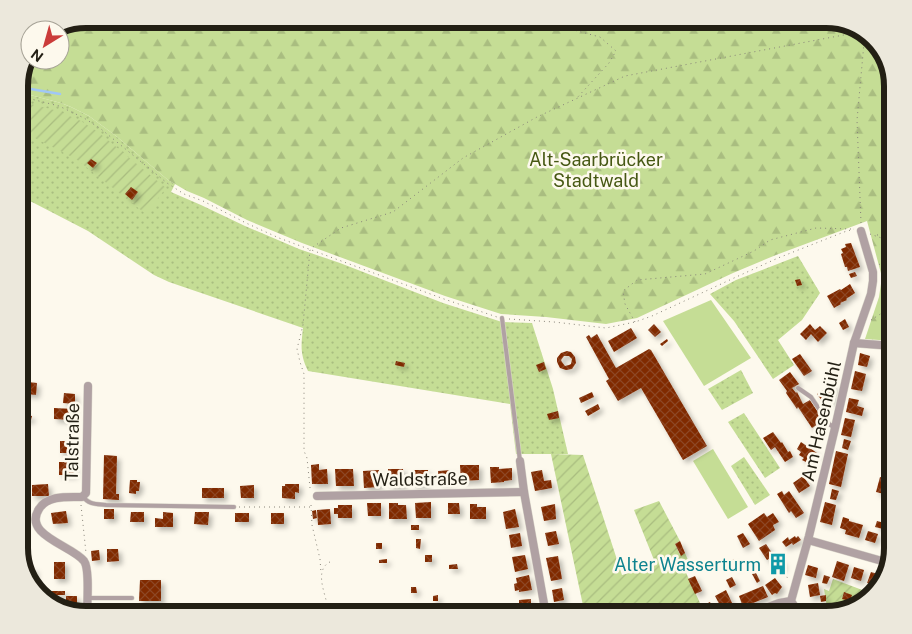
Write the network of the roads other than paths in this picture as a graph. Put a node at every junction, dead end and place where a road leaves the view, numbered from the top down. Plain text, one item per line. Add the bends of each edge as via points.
1 (858, 230) road end
2 (502, 318) road end
3 (854, 343) junction
4 (884, 345) edge
5 (88, 386) dead end
6 (798, 388) dead end
7 (835, 428) junction
8 (520, 461) joint
9 (524, 492) junction
10 (83, 496) junction
11 (317, 496) dead end
12 (234, 507) road end
13 (808, 540) junction
14 (883, 561) edge
15 (87, 598) junction
16 (132, 598) dead end
17 (791, 600) junction
18 (87, 606) edge
19 (544, 606) edge
20 (770, 606) edge
21 (795, 606) edge

1 - 3 street, Am Hasenbühl via 873,276
2 - 8 lane
3 - 4 street
3 - 7 street, Am Hasenbühl
5 - 10 street, Talstraße via 86,493
6 - 7 lane via 811,397
7 - 13 street, Am Hasenbühl
8 - 9 street
9 - 11 street, Waldstraße
9 - 19 street
10 - 12 lane via 89,503 106,505
10 - 15 street, Talstraße via 48,500 37,510 35,518 37,527 44,534 85,562 88,570
13 - 14 street
13 - 17 street, Am Hasenbühl
15 - 16 lane
15 - 18 street
17 - 20 street
17 - 21 street

